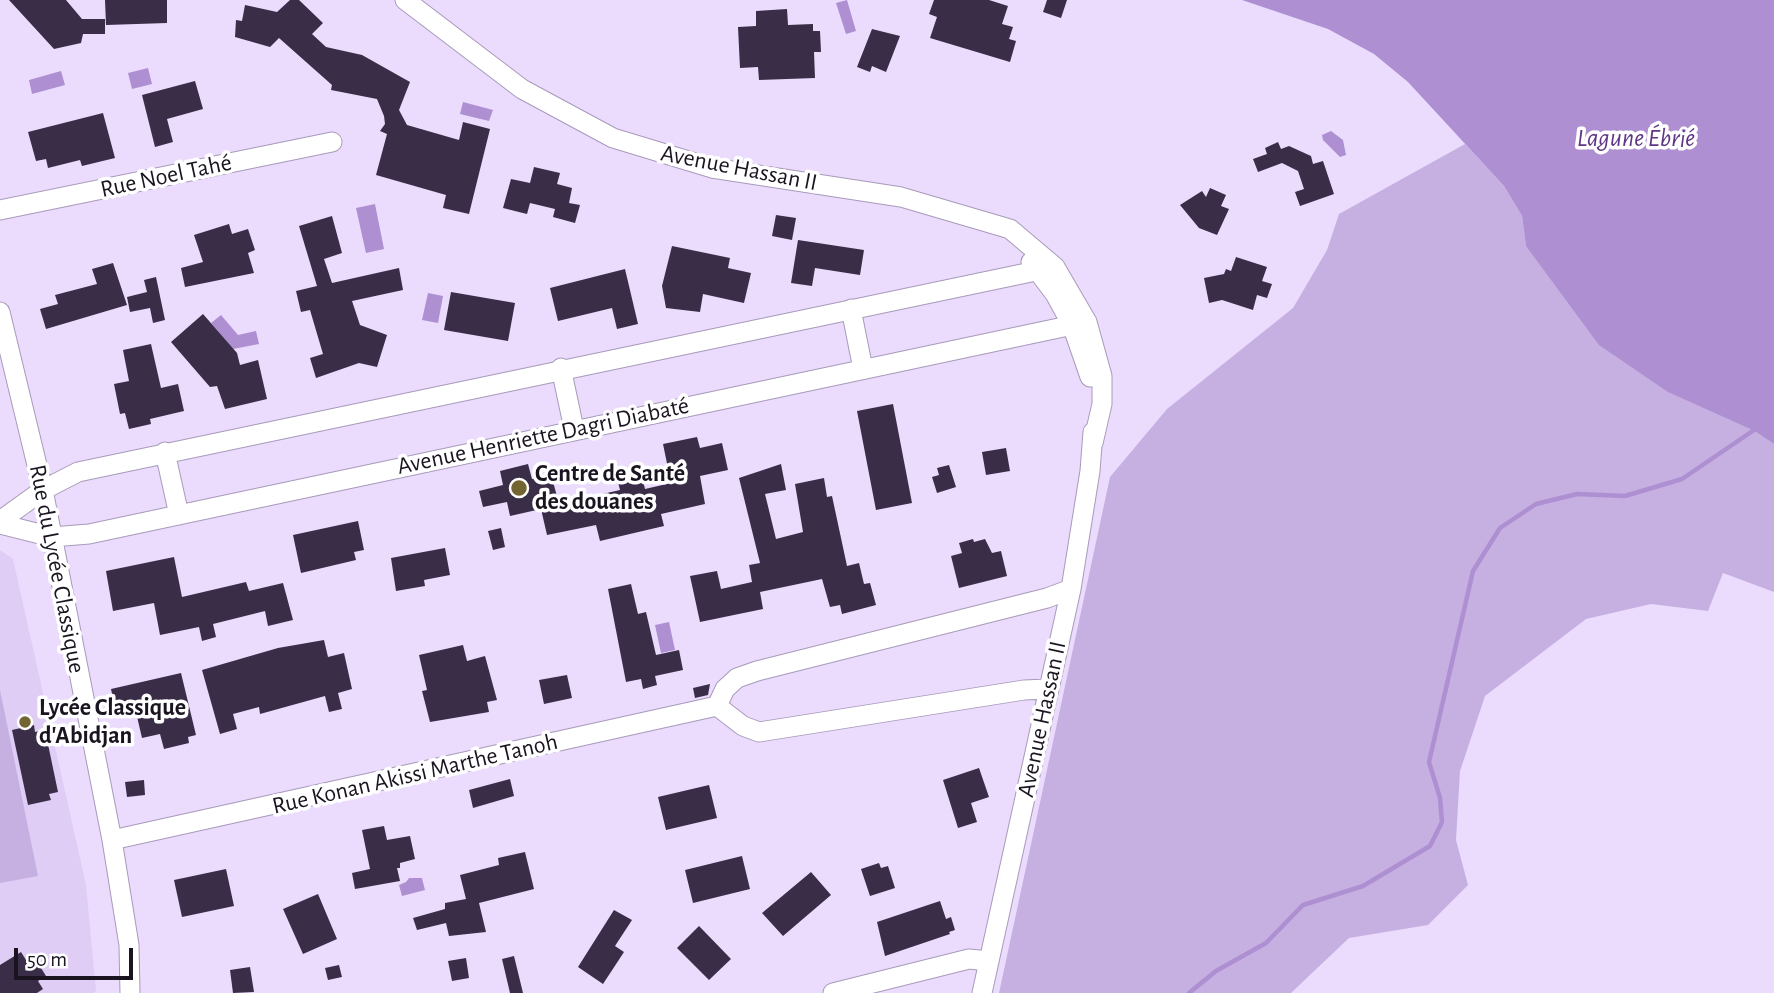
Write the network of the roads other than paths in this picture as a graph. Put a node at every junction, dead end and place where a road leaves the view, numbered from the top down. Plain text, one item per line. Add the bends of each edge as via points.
1 (405, 0) edge
2 (332, 142) dead end
3 (0, 210) edge
4 (1046, 268) junction
5 (851, 309) junction
6 (0, 312) edge
7 (1079, 323) junction
8 (561, 368) junction
9 (863, 369) junction
10 (574, 429) junction
11 (165, 452) junction
12 (43, 490) junction
13 (180, 515) junction
14 (0, 523) edge
15 (52, 537) junction
16 (1071, 589) junction
17 (1047, 689) junction
18 (717, 706) junction
19 (112, 841) junction
20 (989, 961) junction
21 (130, 993) edge
22 (833, 993) edge
23 (982, 993) edge

1 - 4 street, Avenue Hassan II via 522,89 613,138 712,169 901,197 987,220
2 - 3 street, Rue Noel Tahé
4 - 5 street, Avenue Henriette Dagri Diabaté
4 - 7 street, Avenue Hassan II
5 - 8 street, Avenue Henriette Dagri Diabaté
5 - 9 street
6 - 12 street, Rue du Lycée Classique
7 - 9 street, Avenue Henriette Dagri Diabaté
7 - 16 street, Avenue Hassan II via 1092,388 1093,443
8 - 10 street
8 - 11 street, Avenue Henriette Dagri Diabaté
9 - 10 street, Avenue Henriette Dagri Diabaté
10 - 13 street, Avenue Henriette Dagri Diabaté
11 - 12 street, Avenue Henriette Dagri Diabaté via 78,472
11 - 13 street
12 - 14 street, Avenue Henriette Dagri Diabaté
12 - 15 street, Rue du Lycée Classique
13 - 15 street, Avenue Henriette Dagri Diabaté
14 - 15 street, Avenue Henriette Dagri Diabaté
15 - 19 street, Rue du Lycée Classique
16 - 17 street, Avenue Hassan II
16 - 18 street via 757,671 737,678
17 - 18 street via 759,732
17 - 20 street, Avenue Hassan II
18 - 19 street, Rue Konan Akissi Marthe Tanoh
19 - 21 street, Rue du Lycée Classique via 129,945
20 - 22 street via 969,959
20 - 23 street, Avenue Hassan II

